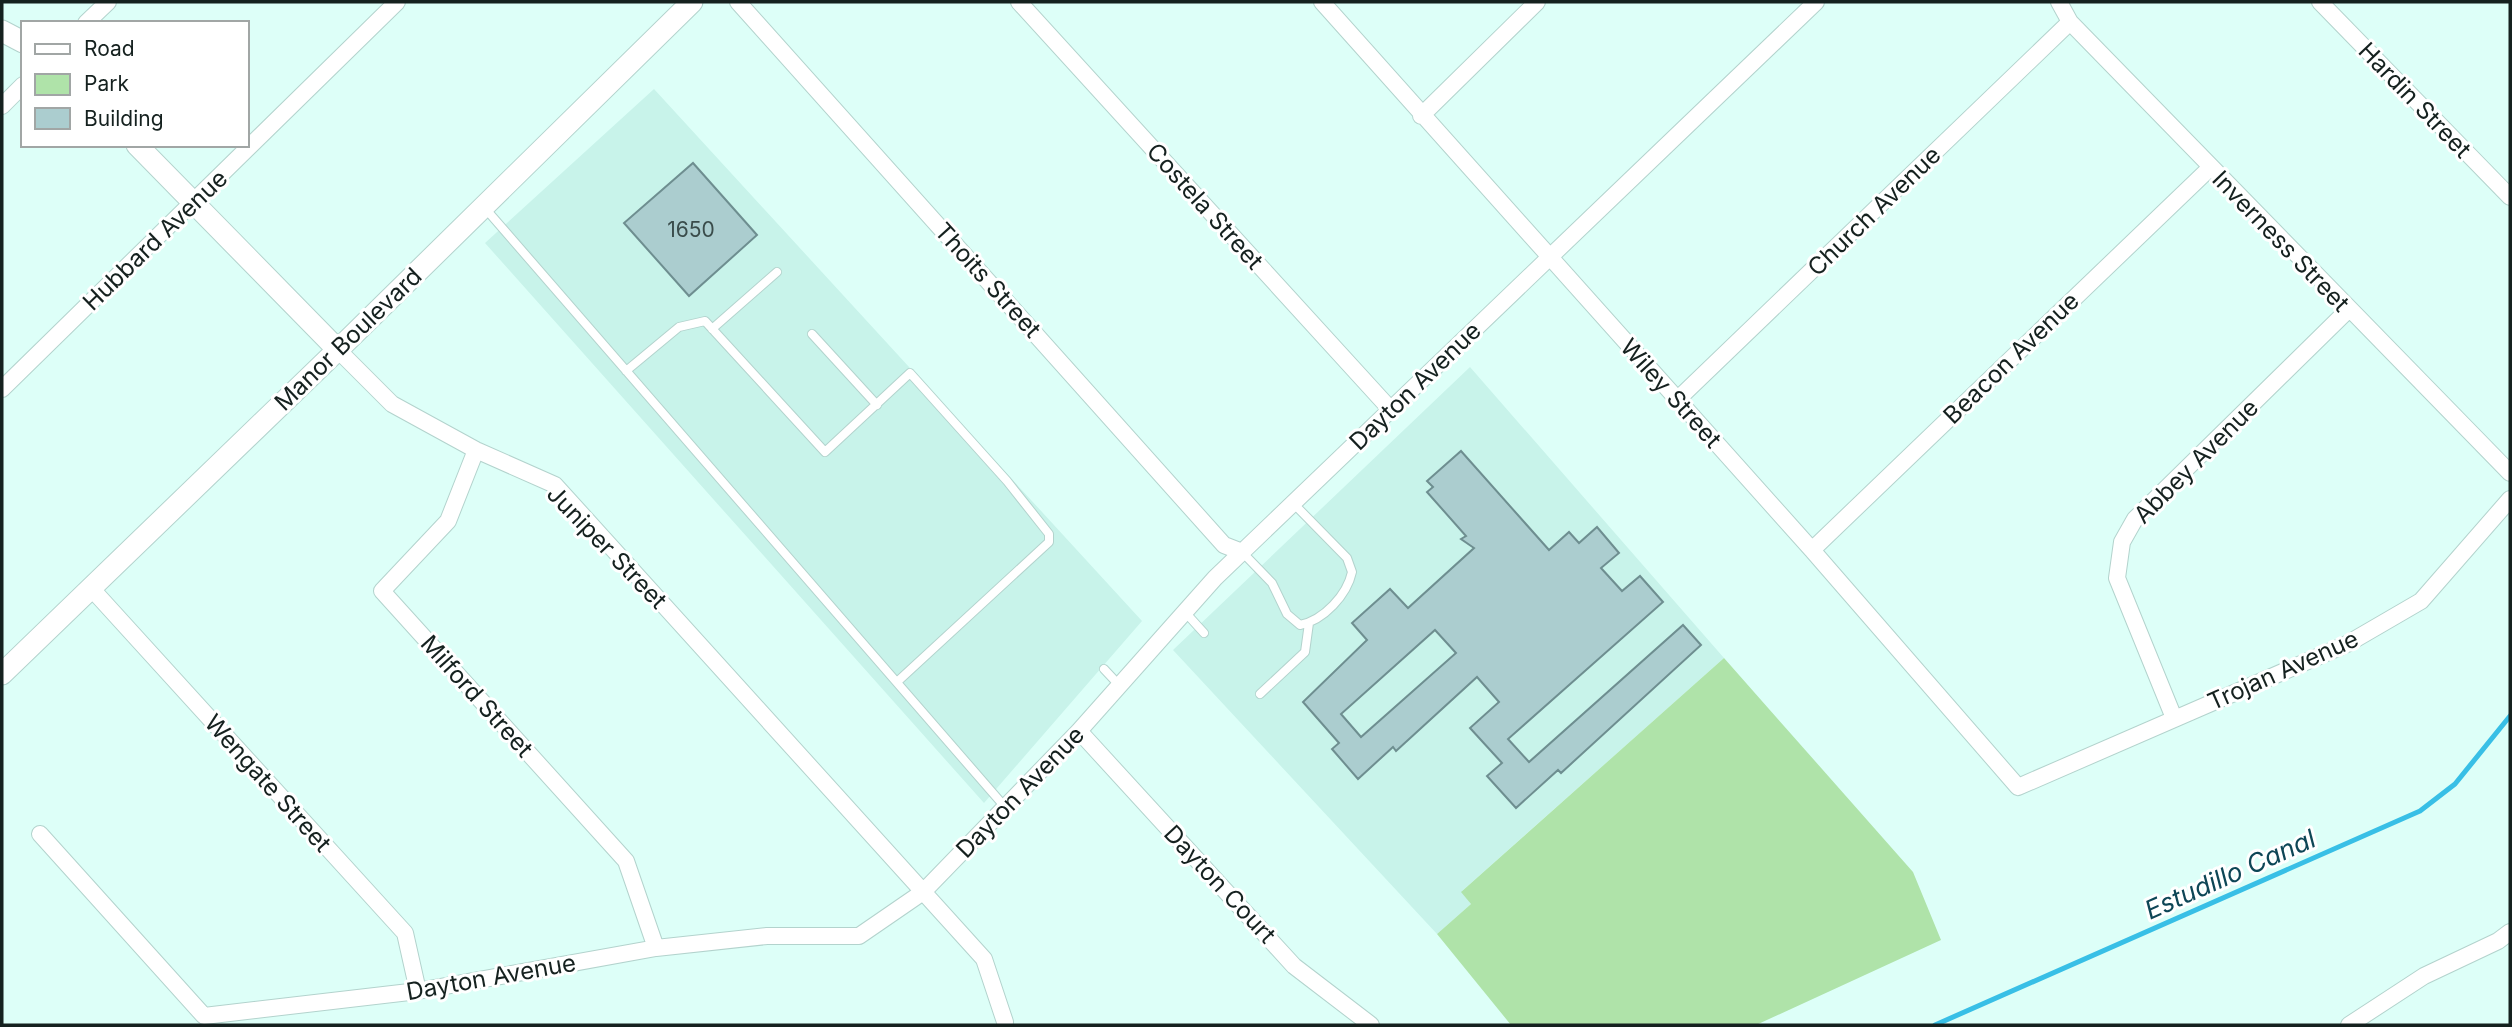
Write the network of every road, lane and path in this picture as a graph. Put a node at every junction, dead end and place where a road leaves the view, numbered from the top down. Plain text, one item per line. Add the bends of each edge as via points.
1 (108, 2) edge
2 (397, 2) edge
3 (692, 2) edge
4 (738, 2) edge
5 (1019, 2) edge
6 (1322, 2) edge
7 (1537, 2) edge
8 (1816, 2) edge
9 (2059, 2) edge
10 (2320, 2) edge
11 (88, 21) edge
12 (2070, 22) junction
13 (2, 31) edge
14 (21, 41) edge
15 (21, 87) edge
16 (2, 106) edge
17 (1421, 116) junction
18 (139, 147) edge
19 (2210, 168) junction
20 (2510, 197) edge
21 (194, 202) junction
22 (484, 207) junction
23 (1549, 258) junction
24 (777, 272) dead end
25 (2348, 310) junction
26 (712, 329) junction
27 (813, 334) dead end
28 (338, 350) junction
29 (626, 371) junction
30 (2, 389) edge
31 (1677, 400) junction
32 (877, 405) junction
33 (1391, 410) junction
34 (476, 450) junction
35 (2510, 473) edge
36 (2510, 499) edge
37 (1293, 503) junction
38 (1812, 550) junction
39 (1242, 552) junction
40 (92, 588) junction
41 (1184, 611) junction
42 (1309, 623) junction
43 (1204, 633) dead end
44 (1104, 669) dead end
45 (2, 674) edge
46 (897, 682) junction
47 (1119, 685) junction
48 (1260, 694) dead end
49 (2174, 718) junction
50 (1079, 731) junction
51 (2018, 787) joint
52 (1006, 807) junction
53 (40, 834) dead end
54 (923, 892) junction
55 (2510, 932) edge
56 (656, 948) junction
57 (418, 991) junction
58 (1005, 1023) dead end
59 (1371, 1025) edge
60 (2349, 1025) edge

1 - 11 street
2 - 21 street, Hubbard Avenue
3 - 22 street, Manor Boulevard
4 - 39 street, Thoits Street via 1224,545
5 - 33 street, Costela Street
6 - 17 street, Wiley Street
7 - 17 street
8 - 23 street, Dayton Avenue
9 - 12 street, Inverness Street
10 - 20 street, Hardin Street
12 - 19 street, Inverness Street
12 - 31 street, Church Avenue
13 - 14 street
15 - 16 street
17 - 23 street, Wiley Street
18 - 21 street, Juniper Street
19 - 25 street, Inverness Street
19 - 38 street, Beacon Avenue
21 - 28 street, Juniper Street
21 - 30 street, Hubbard Avenue
22 - 28 street, Manor Boulevard
22 - 29 lane
23 - 31 street, Wiley Street
23 - 33 street, Dayton Avenue
24 - 26 lane
25 - 35 street, Inverness Street
25 - 49 street, Abbey Avenue via 2135,519 2122,542 2117,578
26 - 29 lane via 705,321 679,327
26 - 32 lane via 825,452
27 - 32 lane
28 - 34 street, Juniper Street via 393,404
28 - 40 street, Manor Boulevard
29 - 46 lane
31 - 38 street, Wiley Street
32 - 46 lane via 910,373 1049,534 1049,542 1019,572
33 - 37 street, Dayton Avenue
34 - 54 street, Juniper Street via 555,485
34 - 56 street, Milford Street via 448,521 382,591 626,862
36 - 49 street, Trojan Avenue via 2421,601 2347,644
37 - 39 street, Dayton Avenue
37 - 42 lane via 1347,558 1353,572 1343,596
38 - 51 street, Wiley Street
39 - 41 street, Dayton Avenue
39 - 42 lane via 1272,583 1280,606 1293,621
40 - 45 street, Manor Boulevard
40 - 57 street, Wengate Street via 405,933
41 - 43 lane
41 - 47 street, Dayton Avenue
42 - 48 lane via 1305,652
44 - 47 lane
46 - 52 lane
47 - 50 street, Dayton Avenue
49 - 51 street, Trojan Avenue
50 - 52 street, Dayton Avenue
50 - 59 street, Dayton Court via 1294,965
52 - 54 street, Dayton Avenue
53 - 57 street, Dayton Avenue via 204,1016
54 - 56 street, Dayton Avenue via 859,936 767,936
54 - 58 street, Juniper Street via 984,959
55 - 60 street via 2424,976
56 - 57 street, Dayton Avenue

